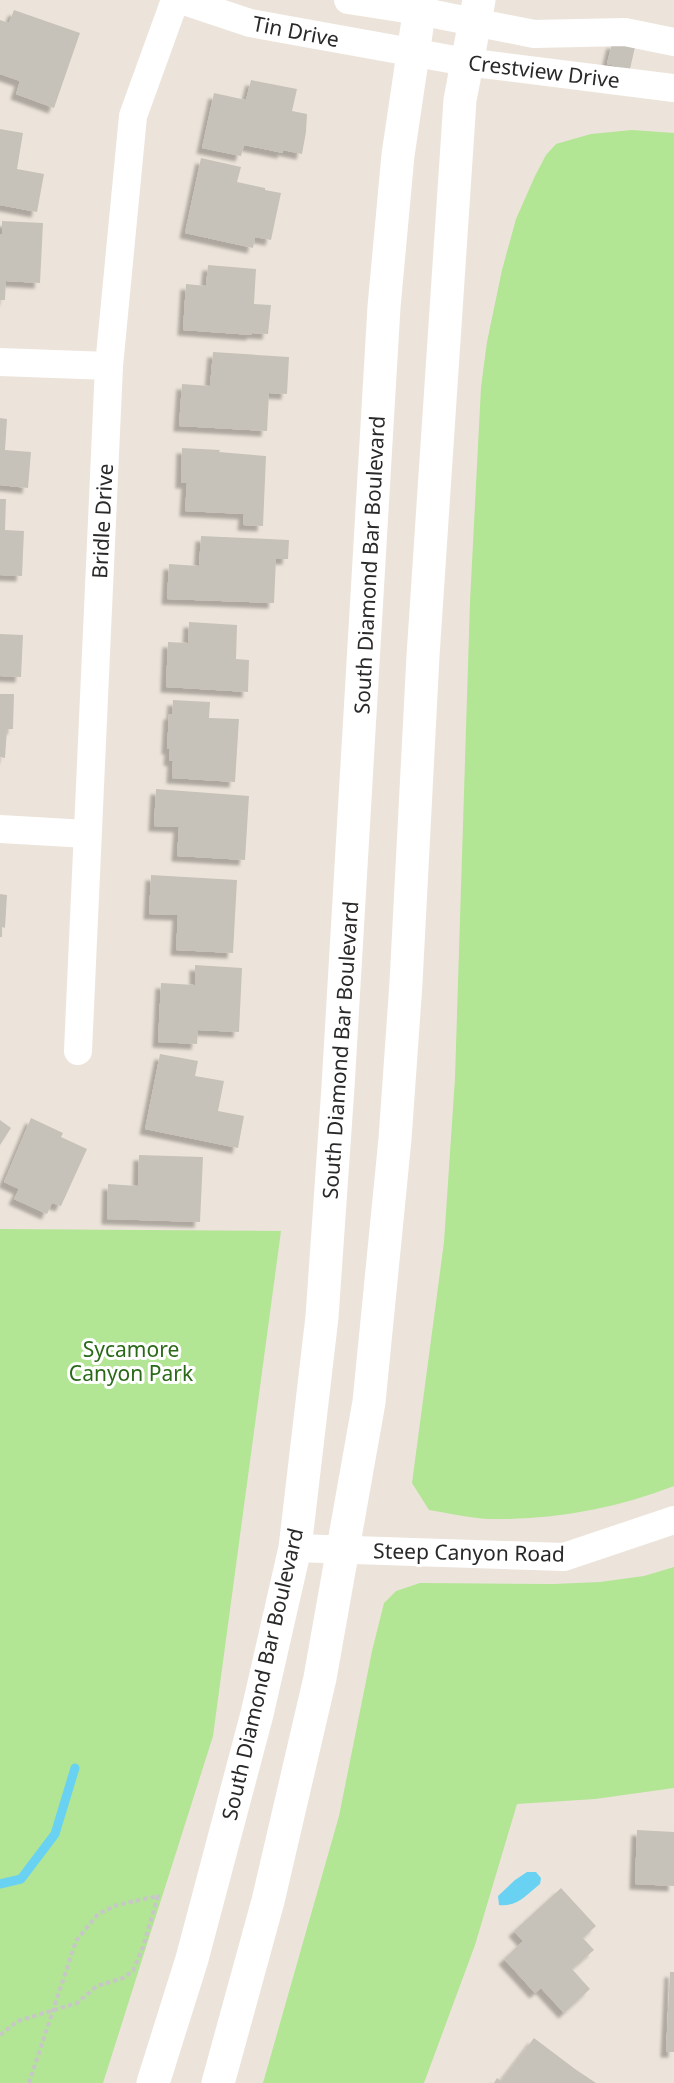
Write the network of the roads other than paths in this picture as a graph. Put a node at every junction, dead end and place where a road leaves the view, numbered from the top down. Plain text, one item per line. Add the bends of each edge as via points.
1 (175, 0) edge
2 (181, 0) edge
3 (348, 0) edge
4 (420, 6) edge
5 (477, 11) edge
6 (674, 42) edge
7 (414, 52) junction
8 (466, 62) junction
9 (674, 88) edge
10 (0, 362) edge
11 (110, 366) junction
12 (0, 829) edge
13 (87, 834) junction
14 (78, 1051) dead end
15 (674, 1520) edge
16 (295, 1548) junction
17 (344, 1550) junction
18 (153, 2083) edge
19 (218, 2083) edge

1 - 11 street, Bridle Drive via 133,116
2 - 7 street, Tin Drive via 250,23
3 - 4 street, Tin Drive
4 - 5 street, Tin Drive
4 - 7 main road, South Diamond Bar Boulevard
5 - 6 street, Crestview Drive via 534,34 625,32
5 - 8 main road
7 - 8 street, Crestview Drive
7 - 16 main road, South Diamond Bar Boulevard via 398,155 384,307 324,1294
8 - 9 street, Crestview Drive
8 - 17 main road via 450,239 395,1139 369,1402
10 - 11 street
11 - 13 street, Bridle Drive
12 - 13 street
13 - 14 street, Bridle Drive
15 - 17 street, Steep Canyon Road via 564,1557
16 - 17 street, Steep Canyon Road
16 - 18 main road, South Diamond Bar Boulevard via 257,1714 192,1959
17 - 19 main road via 320,1678 268,1901

